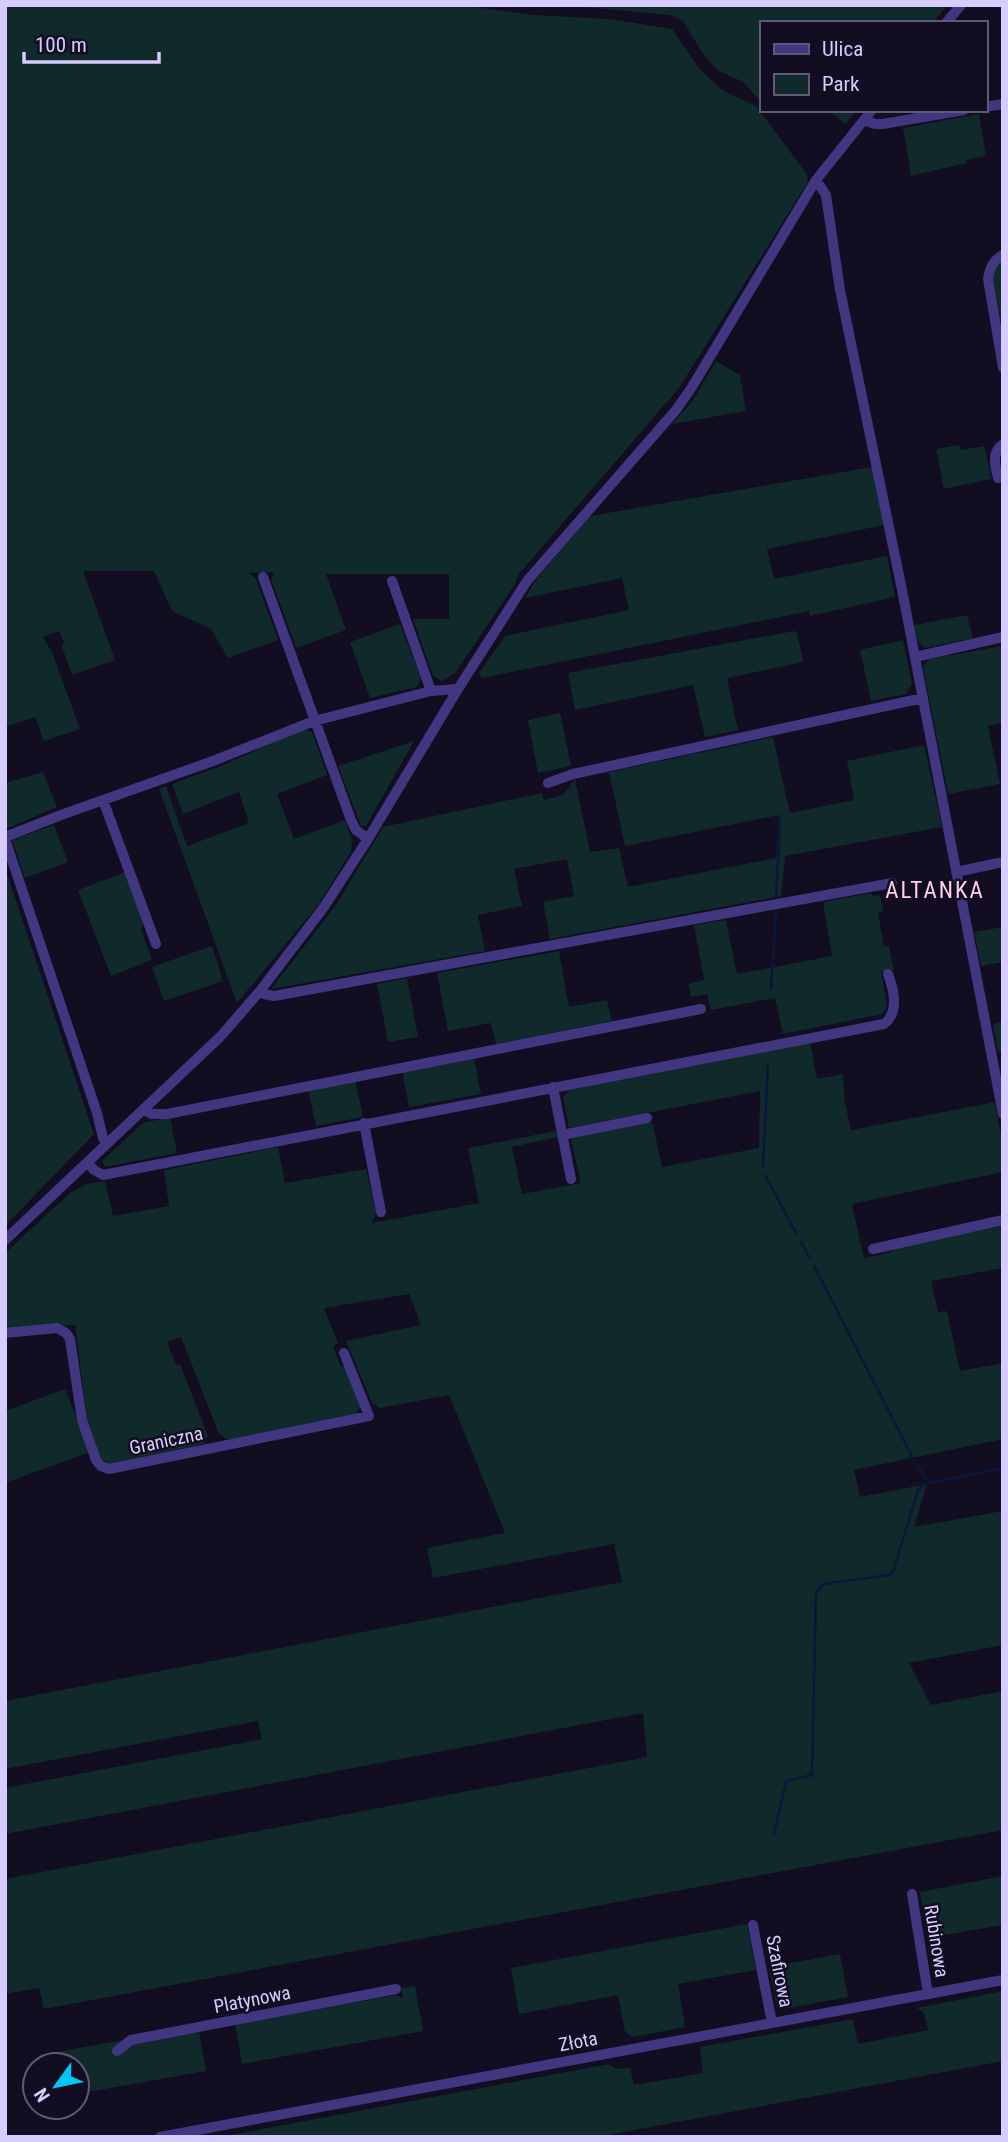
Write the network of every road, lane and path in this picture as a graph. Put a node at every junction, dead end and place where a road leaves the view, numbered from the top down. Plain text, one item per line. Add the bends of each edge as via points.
1 (961, 5) edge
2 (948, 21) edge
3 (870, 112) edge
4 (952, 112) edge
5 (864, 120) junction
6 (816, 180) junction
7 (1003, 255) edge
8 (1003, 368) edge
9 (1003, 444) edge
10 (998, 478) dead end
11 (263, 577) dead end
12 (392, 581) dead end
13 (1003, 637) edge
14 (915, 657) junction
15 (458, 689) junction
16 (431, 691) junction
17 (923, 698) junction
18 (314, 721) junction
19 (548, 783) dead end
20 (103, 800) junction
21 (5, 838) edge
22 (368, 839) junction
23 (1003, 862) edge
24 (956, 872) junction
25 (892, 883) dead end
26 (156, 944) dead end
27 (888, 974) dead end
28 (260, 991) junction
29 (701, 1009) dead end
30 (553, 1087) junction
31 (144, 1110) junction
32 (1003, 1114) edge
33 (647, 1118) dead end
34 (364, 1124) junction
35 (562, 1135) junction
36 (107, 1144) junction
37 (88, 1162) junction
38 (571, 1179) dead end
39 (381, 1212) dead end
40 (1003, 1220) edge
41 (5, 1240) edge
42 (873, 1249) dead end
43 (5, 1333) edge
44 (344, 1353) dead end
45 (912, 1894) dead end
46 (753, 1926) dead end
47 (1003, 1980) edge
48 (396, 1989) dead end
49 (928, 1994) junction
50 (772, 2023) junction
51 (117, 2051) dead end
52 (160, 2137) edge

1 - 2 street
3 - 5 street
4 - 5 street via 883,124
5 - 6 street
6 - 14 street via 826,195 840,289
6 - 15 street via 676,410 532,574
7 - 8 street via 994,261 988,279
9 - 10 street via 995,456
11 - 18 street
12 - 16 street
13 - 14 street
14 - 17 street
15 - 16 street
15 - 22 street
16 - 18 street
17 - 19 street
17 - 24 street
18 - 20 street
18 - 22 street via 351,820
20 - 21 street
20 - 26 street
21 - 36 street
22 - 28 street via 324,907
23 - 24 street
24 - 32 street
25 - 28 street via 274,996
27 - 30 street via 894,1001 884,1024
28 - 31 street
29 - 31 street via 167,1114
30 - 34 street
30 - 35 street
31 - 36 street
33 - 35 street
34 - 37 street via 103,1175
34 - 39 street
35 - 38 street
36 - 37 street
37 - 41 street
40 - 42 street
43 - 44 street, Graniczna via 57,1328 66,1333 82,1420 96,1460 109,1469 369,1416
45 - 49 street, Rubinowa
46 - 50 street, Szafirowa
47 - 49 street, Złota
48 - 51 street, Platynowa via 131,2040
49 - 50 street, Złota
50 - 52 street, Złota

